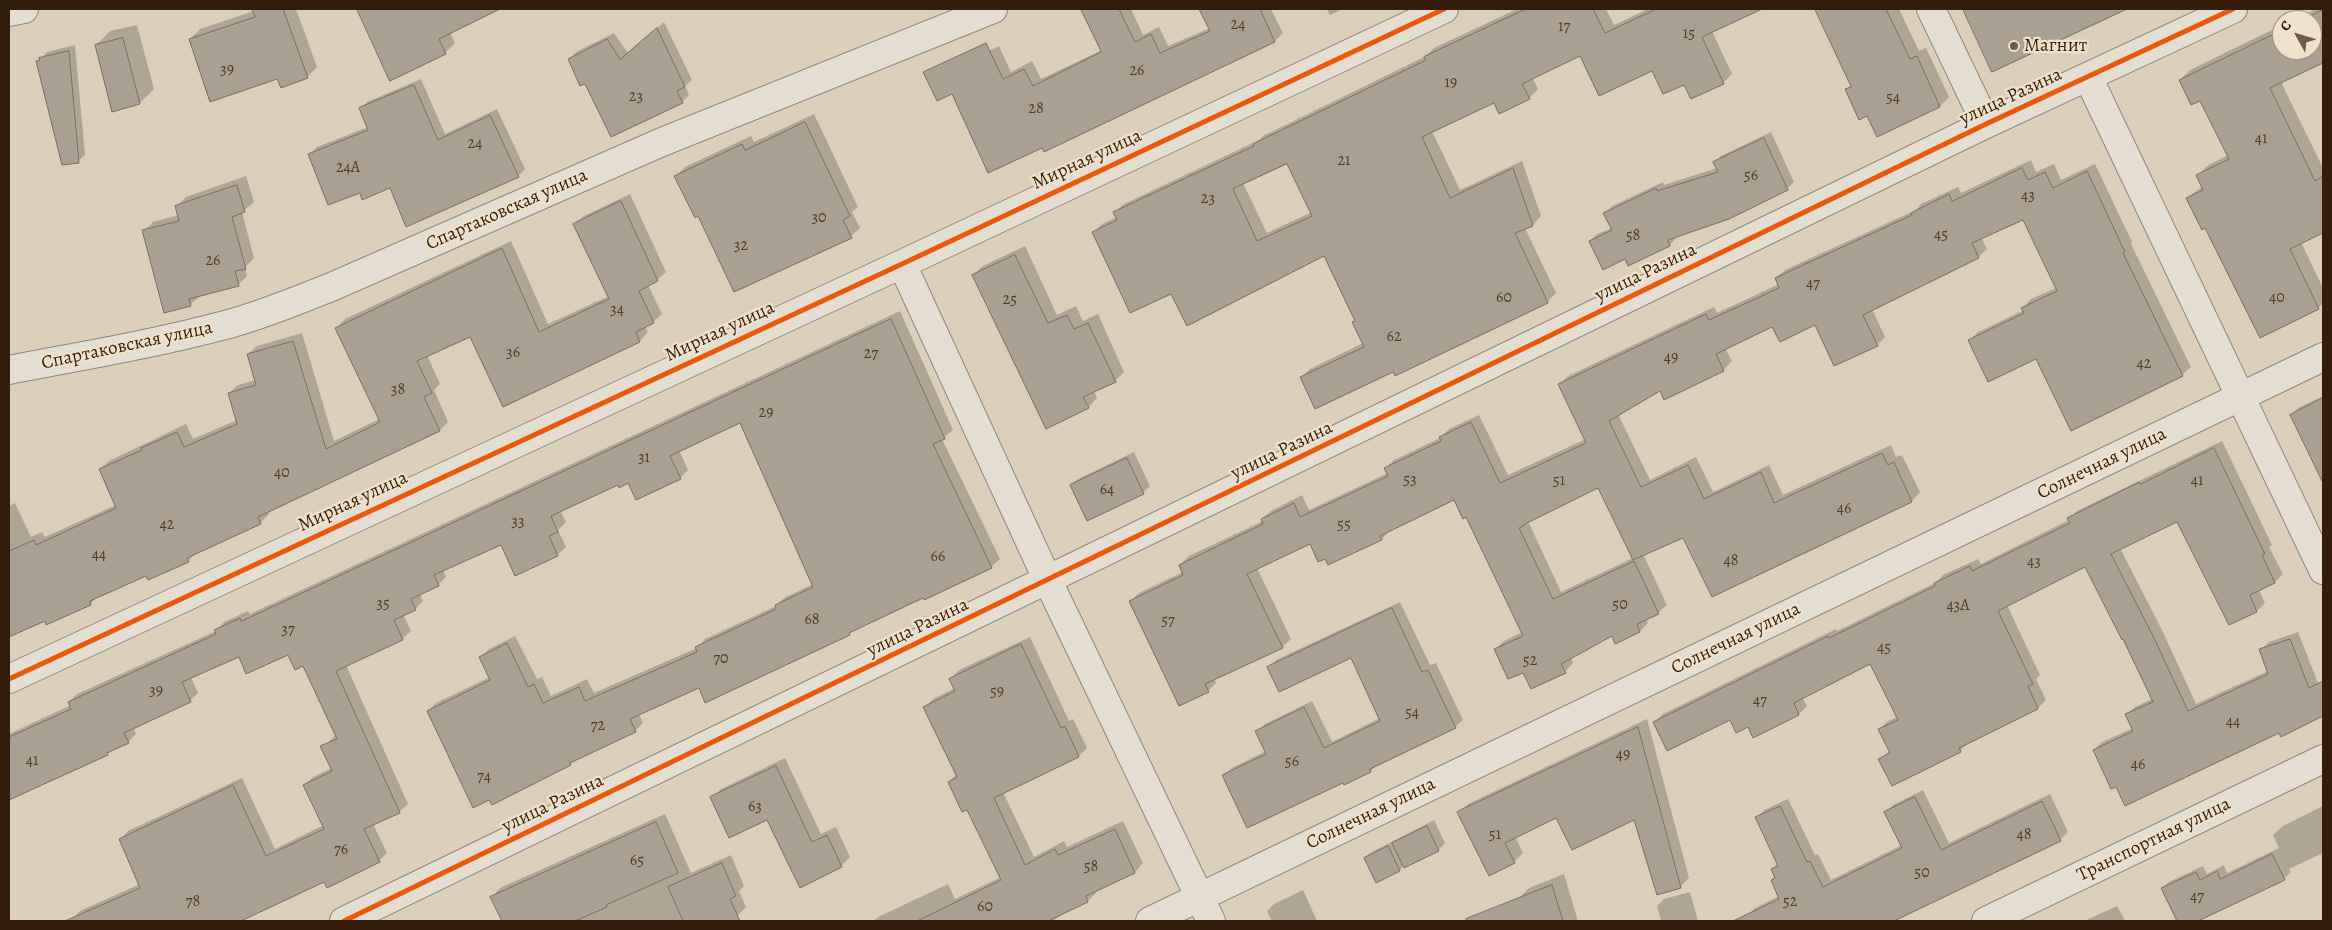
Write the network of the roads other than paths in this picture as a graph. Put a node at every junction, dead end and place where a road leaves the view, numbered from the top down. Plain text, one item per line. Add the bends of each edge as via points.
1 (24, 9) edge
2 (993, 9) edge
3 (1444, 9) edge
4 (1931, 9) edge
5 (2233, 9) edge
6 (9, 12) edge
7 (2088, 77) junction
8 (1986, 124) junction
9 (902, 264) junction
10 (2323, 356) edge
11 (9, 370) edge
12 (2240, 397) junction
13 (2323, 570) edge
14 (1048, 581) junction
15 (9, 679) edge
16 (2323, 759) edge
17 (1200, 897) junction
18 (344, 921) edge
19 (1150, 921) edge
20 (1211, 921) edge
21 (1986, 921) edge

1 - 6 street
2 - 11 street, Спартаковская улица via 662,142 274,309 164,340
3 - 9 street, Мирная улица
4 - 8 street
5 - 7 street, улица Разина
7 - 8 street, улица Разина
7 - 12 street
8 - 14 street, улица Разина
9 - 14 street
9 - 15 street, Мирная улица
10 - 12 street, Солнечная улица
12 - 13 street
12 - 17 street, Солнечная улица
14 - 17 street
14 - 18 street, улица Разина
16 - 21 street, Транспортная улица
17 - 19 street, Солнечная улица
17 - 20 street

